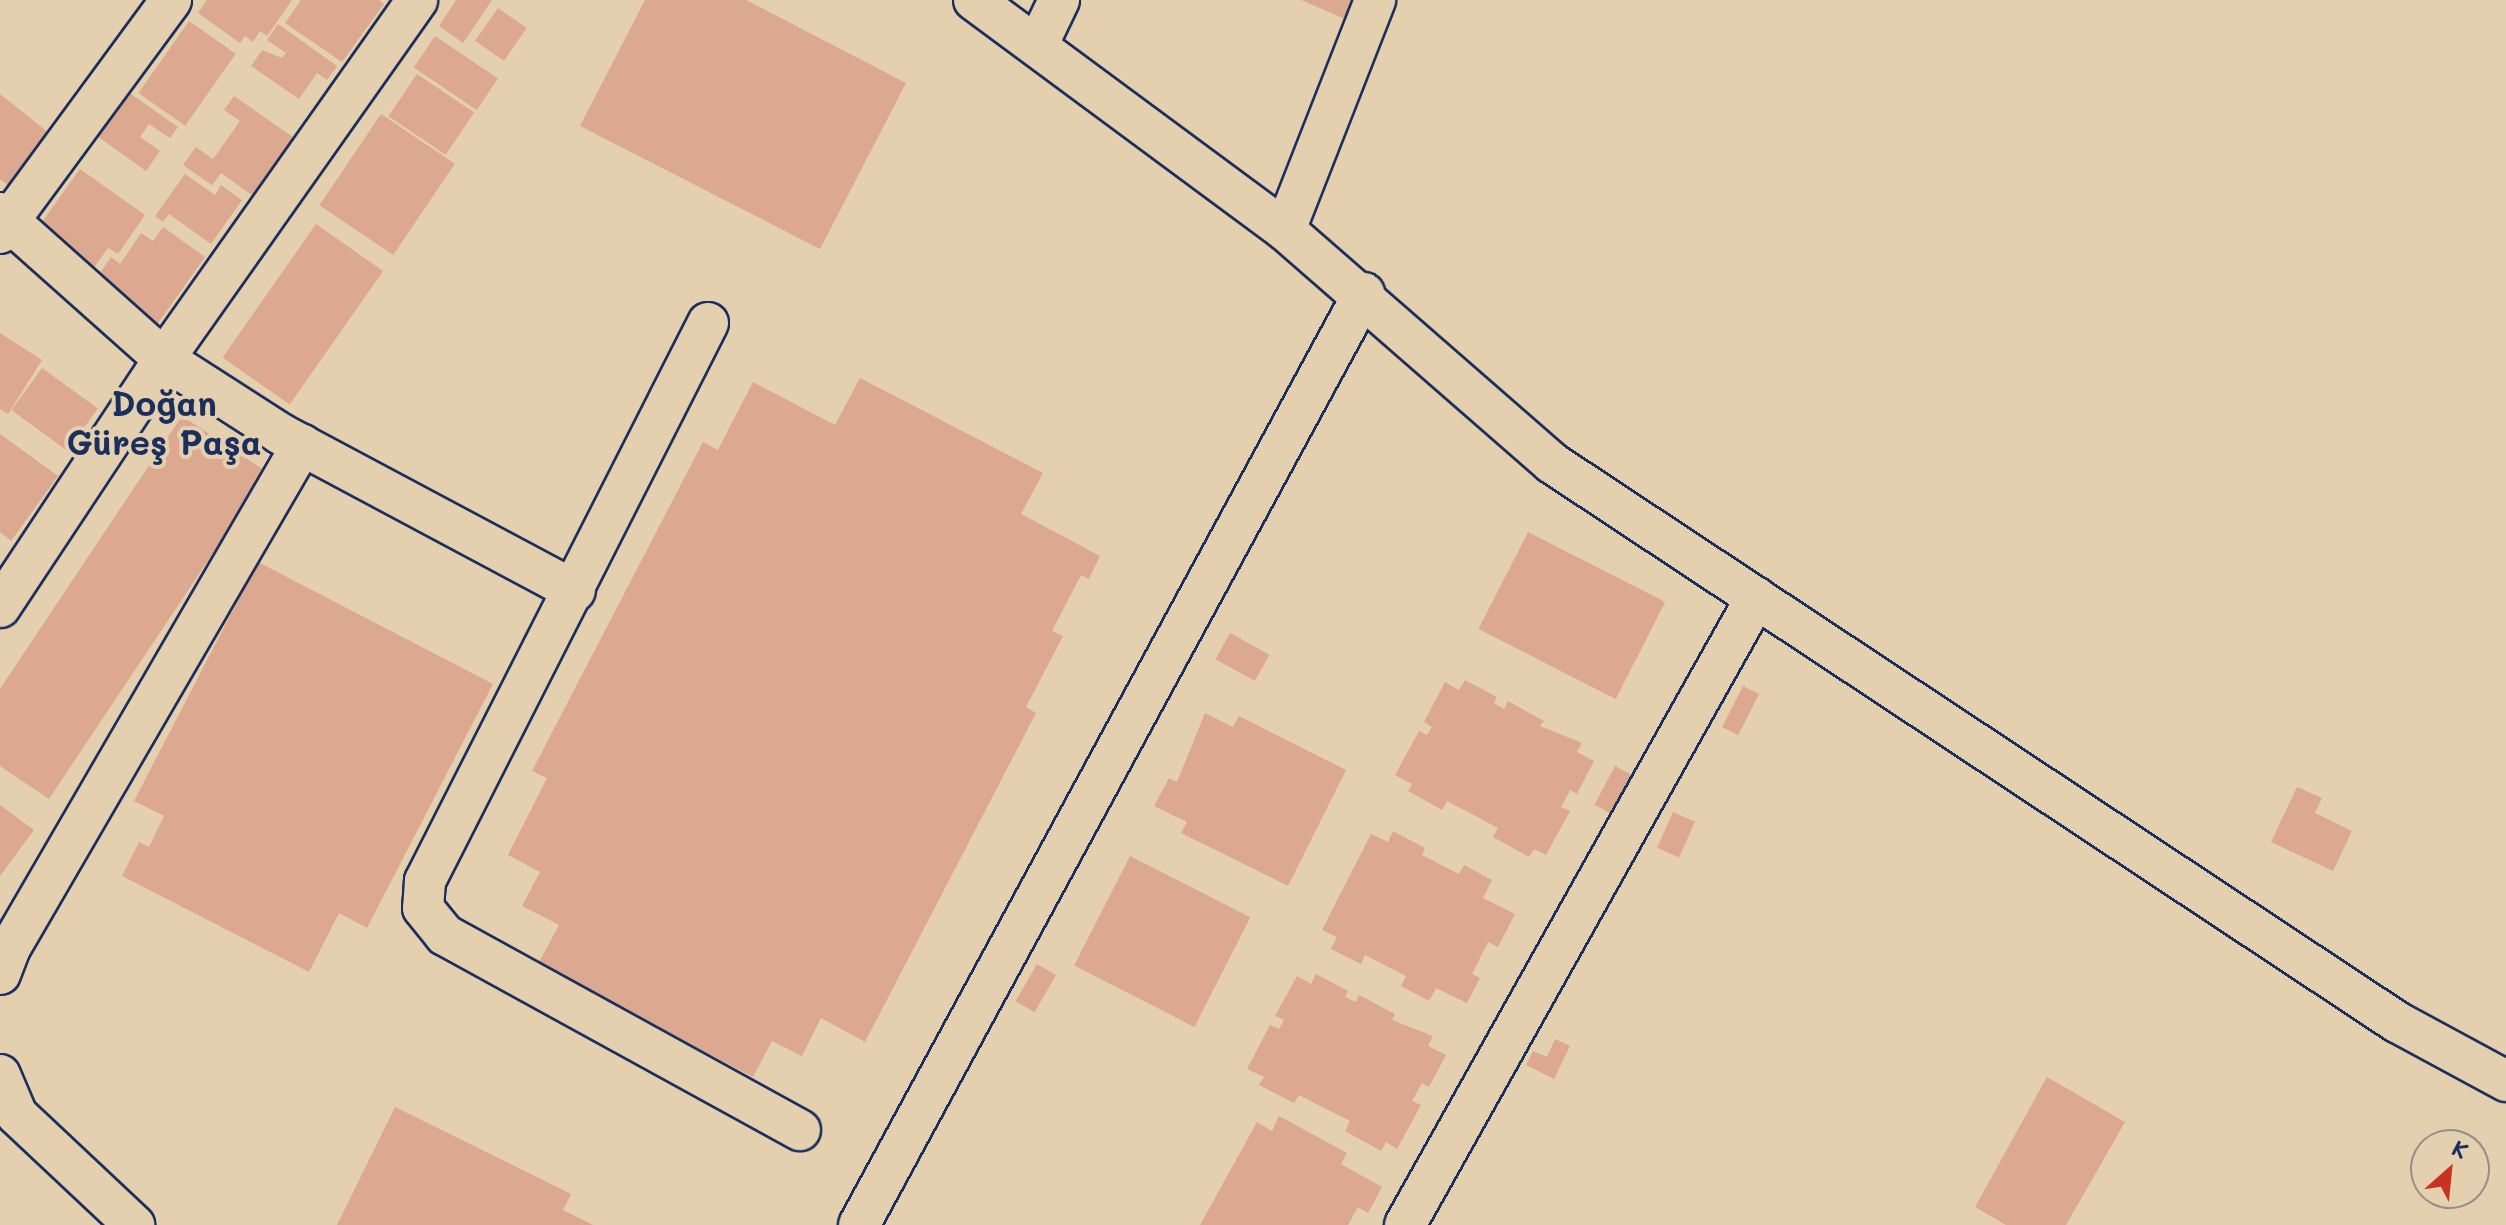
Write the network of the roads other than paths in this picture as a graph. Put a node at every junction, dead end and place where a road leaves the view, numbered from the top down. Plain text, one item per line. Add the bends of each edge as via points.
1 (171, 0) edge
2 (417, 0) edge
3 (974, 0) edge
4 (1059, 0) edge
5 (1375, 0) edge
6 (1038, 44) junction
7 (3, 222) edge
8 (1285, 230) junction
9 (1364, 293) junction
10 (708, 323) dead end
11 (164, 359) junction
12 (302, 445) junction
13 (575, 591) junction
14 (1756, 598) junction
15 (0, 607) edge
16 (0, 974) edge
17 (0, 1075) edge
18 (2506, 1081) edge
19 (800, 1130) dead end
20 (134, 1225) edge
21 (859, 1225) edge
22 (1405, 1225) edge

1 - 7 street
2 - 11 street
3 - 6 street
4 - 6 street
5 - 8 street
6 - 8 street
7 - 11 street
8 - 9 street
9 - 14 street via 1552,463
9 - 21 street
10 - 13 street
11 - 12 street
11 - 15 street
12 - 13 street
12 - 16 street via 10,948
13 - 19 street via 425,881 423,908 445,935
14 - 18 street via 2397,1022
14 - 22 street
17 - 20 street via 17,1115

